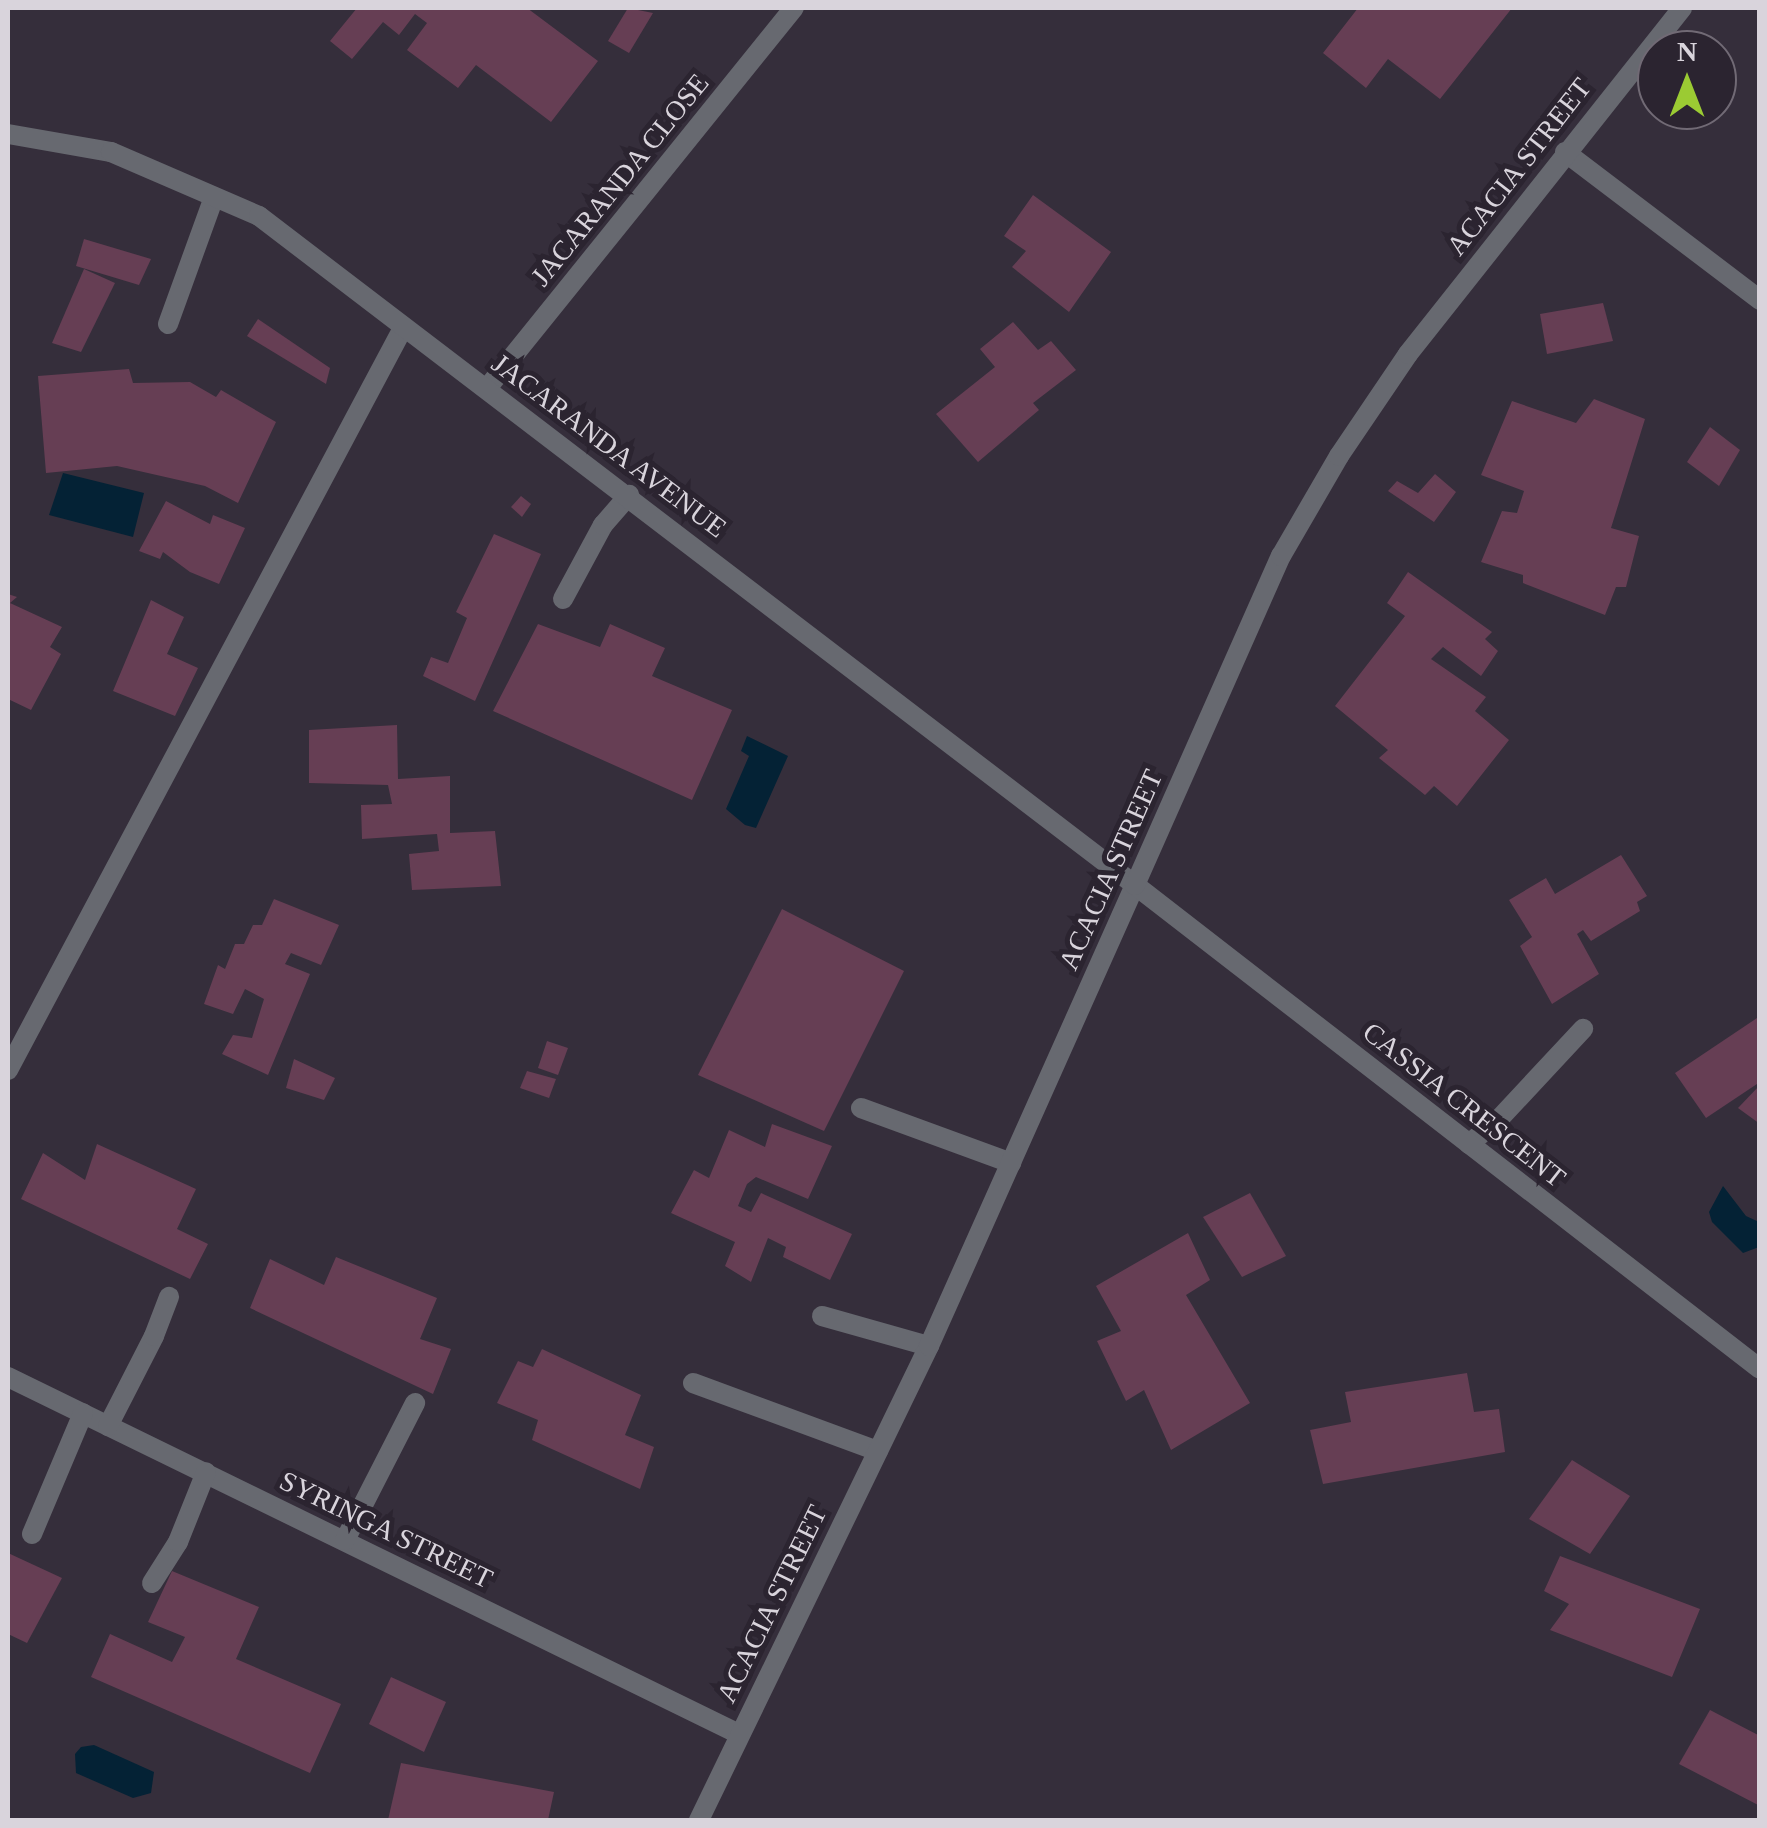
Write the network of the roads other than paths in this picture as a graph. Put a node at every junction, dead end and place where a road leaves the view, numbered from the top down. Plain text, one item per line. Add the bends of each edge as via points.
1 (794, 8) edge
2 (1682, 8) edge
3 (8, 134) edge
4 (1565, 152) junction
5 (214, 197) junction
6 (1760, 300) edge
7 (168, 324) dead end
8 (403, 328) junction
9 (488, 387) junction
10 (629, 495) junction
11 (563, 599) dead end
12 (1134, 884) junction
13 (1583, 1028) dead end
14 (8, 1070) edge
15 (861, 1108) dead end
16 (1469, 1144) junction
17 (1011, 1162) junction
18 (168, 1297) dead end
19 (822, 1316) dead end
20 (929, 1346) junction
21 (1760, 1369) edge
22 (8, 1377) edge
23 (693, 1383) dead end
24 (415, 1403) dead end
25 (83, 1413) junction
26 (108, 1426) junction
27 (878, 1450) junction
28 (206, 1472) junction
29 (32, 1534) dead end
30 (344, 1540) junction
31 (152, 1583) dead end
32 (739, 1734) junction
33 (700, 1820) edge

1 - 9 street, JACARANDA CLOSE
2 - 4 street, ACACIA STREET
3 - 5 street, JACARANDA AVENUE via 111,152
4 - 6 street
4 - 12 street, ACACIA STREET via 1408,354 1339,456 1282,556
5 - 7 street
5 - 8 street, JACARANDA AVENUE via 259,216
8 - 9 street, JACARANDA AVENUE
8 - 14 street
9 - 10 street, JACARANDA AVENUE
10 - 11 street via 603,525
10 - 12 street, JACARANDA AVENUE
12 - 16 street, CASSIA CRESCENT
12 - 17 street, ACACIA STREET
13 - 16 street
15 - 17 street
16 - 21 street, CASSIA CRESCENT
17 - 20 street, ACACIA STREET
18 - 26 street
19 - 20 street
20 - 27 street, ACACIA STREET
22 - 25 street, SYRINGA STREET
23 - 27 street
24 - 30 street
25 - 26 street, SYRINGA STREET
25 - 29 street
26 - 28 street, SYRINGA STREET
27 - 32 street, ACACIA STREET
28 - 30 street, SYRINGA STREET
28 - 31 street via 178,1542
30 - 32 street, SYRINGA STREET
32 - 33 street, ACACIA STREET

